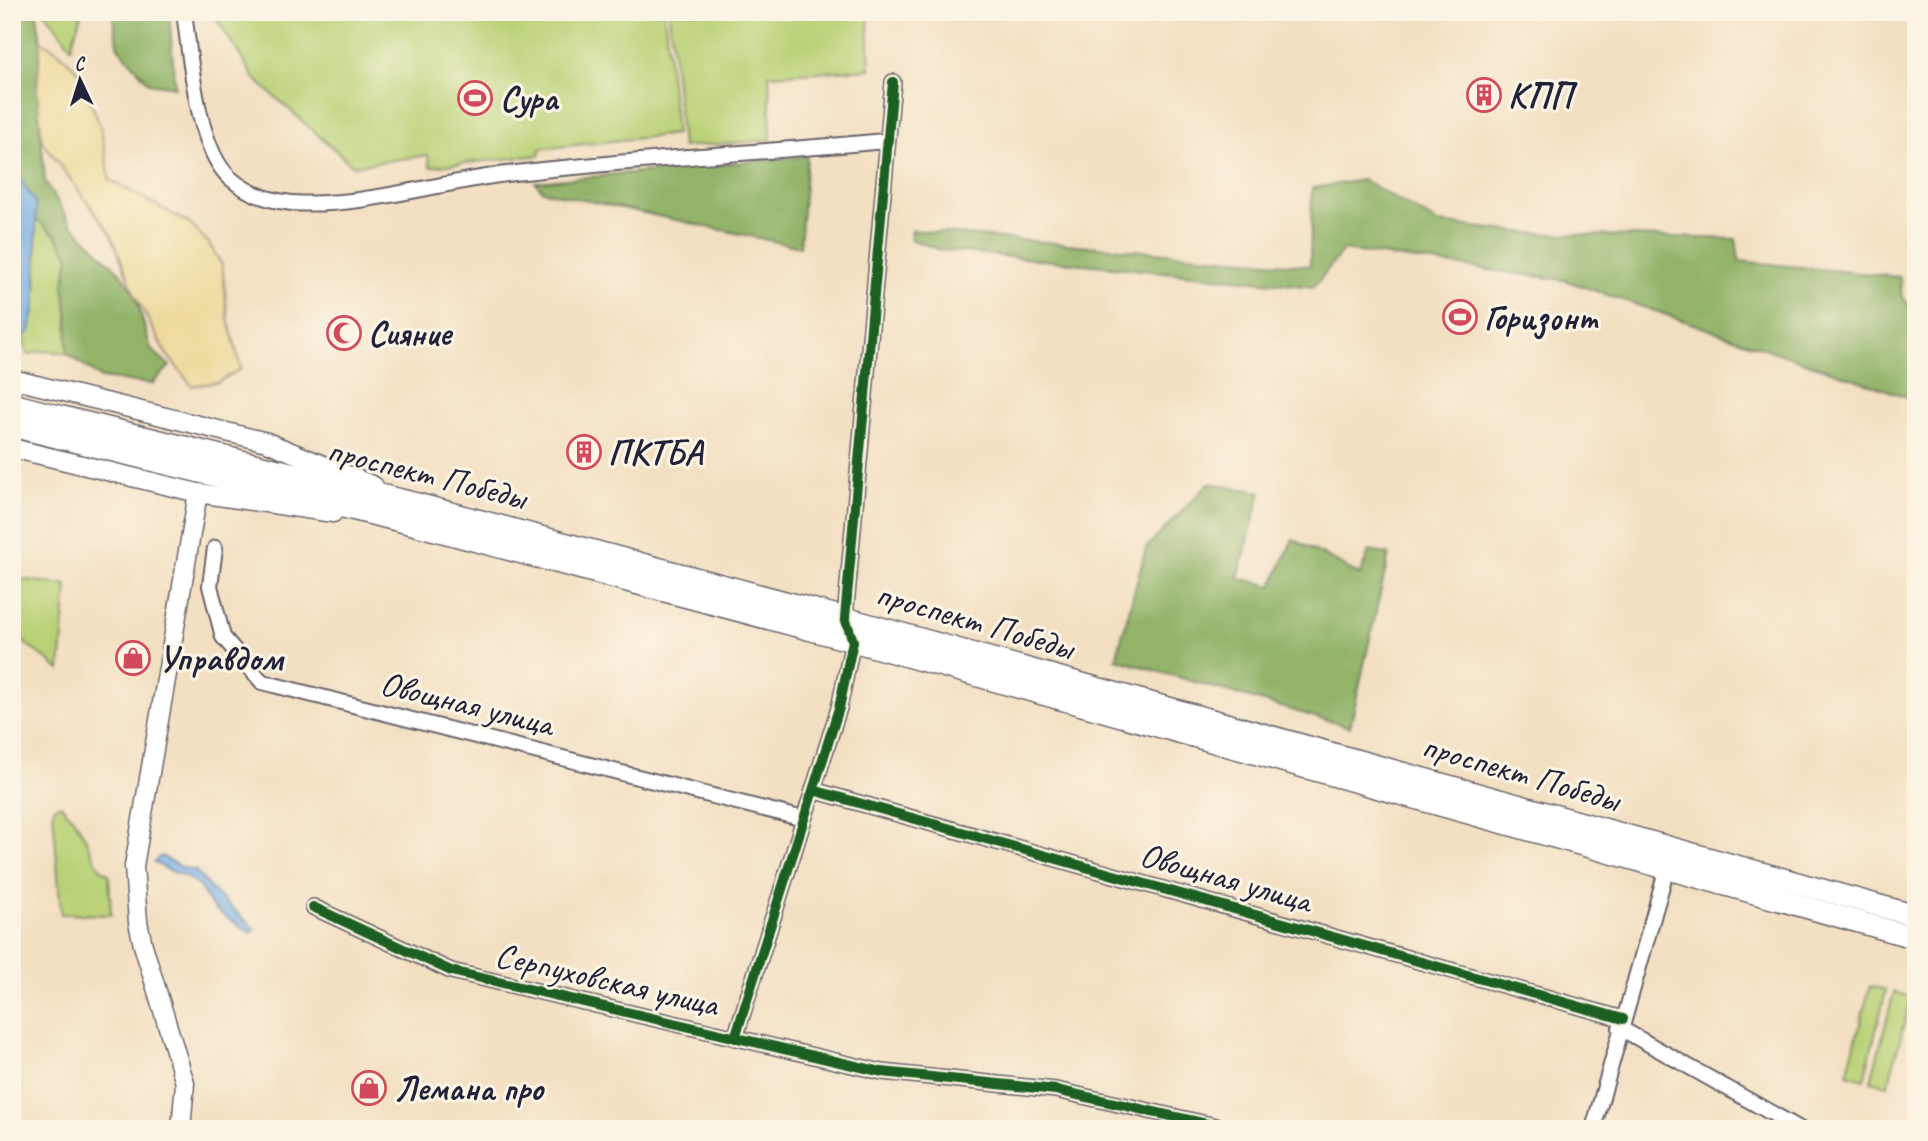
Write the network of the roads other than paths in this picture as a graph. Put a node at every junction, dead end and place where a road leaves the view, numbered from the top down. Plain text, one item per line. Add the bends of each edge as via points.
1 (184, 12) edge
2 (893, 82) dead end
3 (886, 141) junction
4 (12, 379) edge
5 (49, 388) junction
6 (12, 404) edge
7 (12, 426) edge
8 (60, 427) junction
9 (12, 448) edge
10 (33, 453) junction
11 (198, 493) junction
12 (415, 514) junction
13 (215, 548) dead end
14 (845, 618) junction
15 (853, 642) junction
16 (813, 790) junction
17 (804, 819) junction
18 (1667, 868) junction
19 (313, 907) dead end
20 (1916, 916) edge
21 (1916, 937) edge
22 (1621, 1023) junction
23 (734, 1038) junction
24 (181, 1129) edge
25 (1229, 1129) edge
26 (1593, 1129) edge
27 (1800, 1129) edge

1 - 3 street via 210,150 229,177 258,196 291,203 359,199 506,174
2 - 3 street
3 - 14 street
4 - 5 street
5 - 10 street
5 - 12 street via 267,442
6 - 8 main road, проспект Победы, bridge
7 - 8 main road, проспект Победы, bridge
8 - 12 main road, проспект Победы
9 - 10 street
10 - 11 street
11 - 12 street
11 - 24 street via 134,866 143,946 185,1083
12 - 14 main road, проспект Победы
12 - 15 main road, проспект Победы
13 - 17 street, Овощная улица via 210,586 223,637 262,682
14 - 15 street
14 - 20 main road, проспект Победы
15 - 16 street via 839,708
15 - 18 main road, проспект Победы
16 - 17 street
16 - 22 street, Овощная улица
17 - 23 street
18 - 21 main road, проспект Победы
18 - 22 street
19 - 23 street, Серпуховская улица via 452,971
22 - 26 street
22 - 27 street, Овощная улица
23 - 25 street, Серпуховская улица via 882,1072 1056,1090

